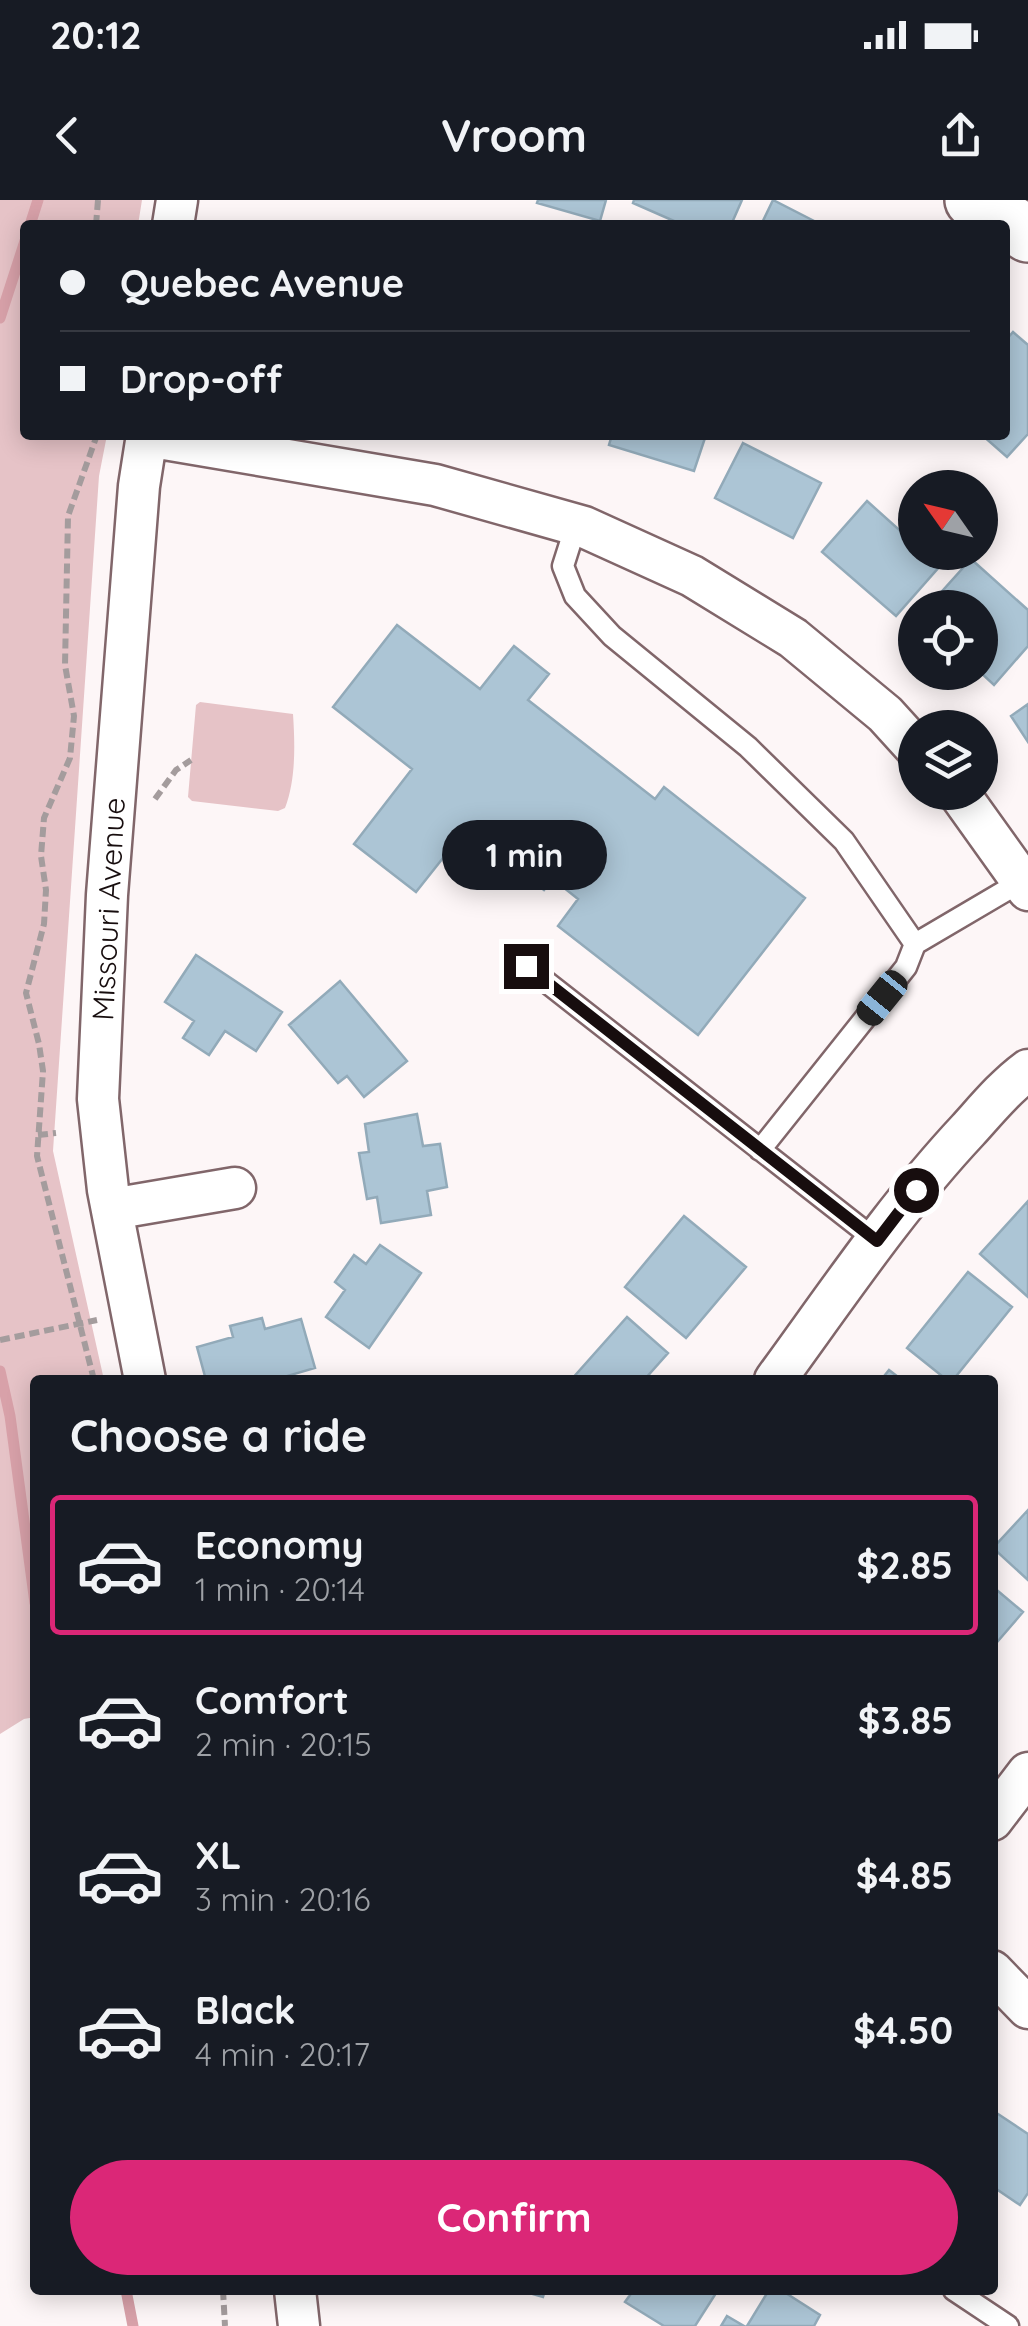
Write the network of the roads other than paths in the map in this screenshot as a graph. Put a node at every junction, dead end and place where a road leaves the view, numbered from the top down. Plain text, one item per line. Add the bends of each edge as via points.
1 (973, 200) edge
2 (1005, 220) edge
3 (146, 440) edge
4 (170, 440) edge
5 (576, 525) junction
6 (898, 728) edge
7 (971, 810) edge
8 (1025, 886) edge
9 (915, 944) junction
10 (526, 966) dead end
11 (1028, 1070) edge
12 (760, 1150) junction
13 (235, 1188) dead end
14 (112, 1209) junction
15 (877, 1241) junction
16 (145, 1375) edge
17 (779, 1375) edge
18 (1028, 1774) edge
19 (998, 1812) edge
20 (998, 1976) edge
21 (1028, 2008) edge
22 (296, 2295) edge
23 (962, 2295) edge
24 (299, 2326) edge
25 (1008, 2326) edge

1 - 2 street
3 - 14 street, Missouri Avenue via 106,895 98,1099
4 - 5 street via 435,486
5 - 6 street via 692,576 793,638
5 - 9 lane via 563,566 575,596 844,841
7 - 8 street
8 - 9 lane
9 - 12 lane via 906,967
10 - 12 lane
11 - 15 street via 954,1146
12 - 15 lane
13 - 14 street
14 - 16 street, Missouri Avenue
15 - 17 street
18 - 19 street
20 - 21 street
22 - 24 street
23 - 25 lane

